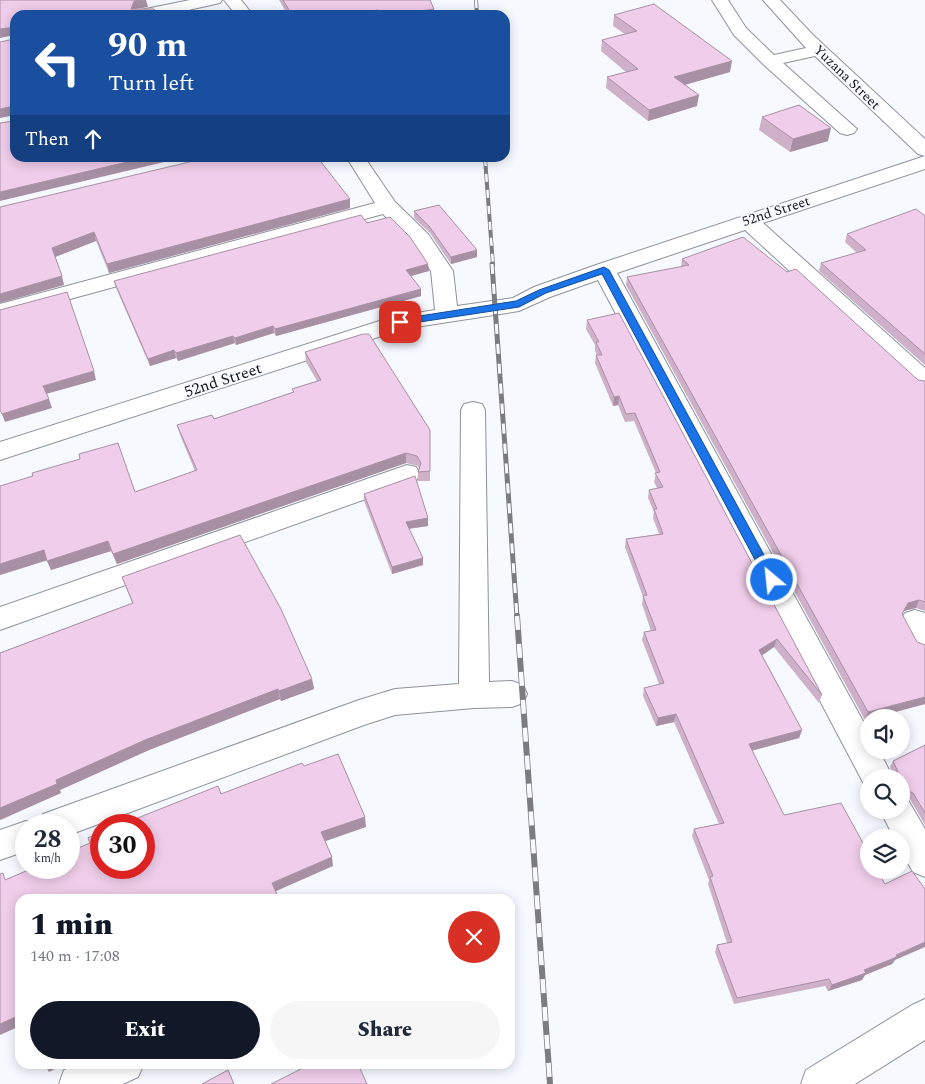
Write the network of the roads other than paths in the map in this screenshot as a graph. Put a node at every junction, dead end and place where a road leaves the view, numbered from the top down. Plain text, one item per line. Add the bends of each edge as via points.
1 (214, 0) edge
2 (232, 0) edge
3 (720, 0) edge
4 (771, 0) edge
5 (166, 10) edge
6 (240, 10) edge
7 (819, 50) junction
8 (770, 61) junction
9 (847, 129) dead end
10 (925, 150) edge
11 (359, 162) edge
12 (925, 162) edge
13 (387, 206) junction
14 (748, 221) junction
15 (616, 265) junction
16 (0, 311) edge
17 (447, 314) junction
18 (925, 381) edge
19 (473, 410) dead end
20 (0, 451) edge
21 (407, 474) dead end
22 (0, 620) edge
23 (512, 694) dead end
24 (474, 695) junction
25 (872, 769) edge
26 (80, 816) edge
27 (901, 819) edge
28 (15, 840) edge
29 (0, 845) edge
30 (925, 861) edge
31 (925, 1018) edge
32 (113, 1069) edge
33 (78, 1084) edge
34 (820, 1084) edge

1 - 5 street
2 - 6 street
3 - 8 street via 740,31
4 - 7 street, Yuzana Street
7 - 8 street
7 - 10 street, Yuzana Street
8 - 9 street
11 - 13 street
12 - 14 street, 52nd Street
13 - 16 street
13 - 17 street via 420,239 442,271
14 - 15 street, 52nd Street
14 - 18 street
15 - 17 street, 52nd Street via 542,292 519,304
15 - 25 street
17 - 20 street, 52nd Street via 400,322
19 - 24 street
21 - 22 street
23 - 24 street
24 - 26 street via 395,702 359,713
27 - 30 street
28 - 29 street
31 - 34 street
32 - 33 street

